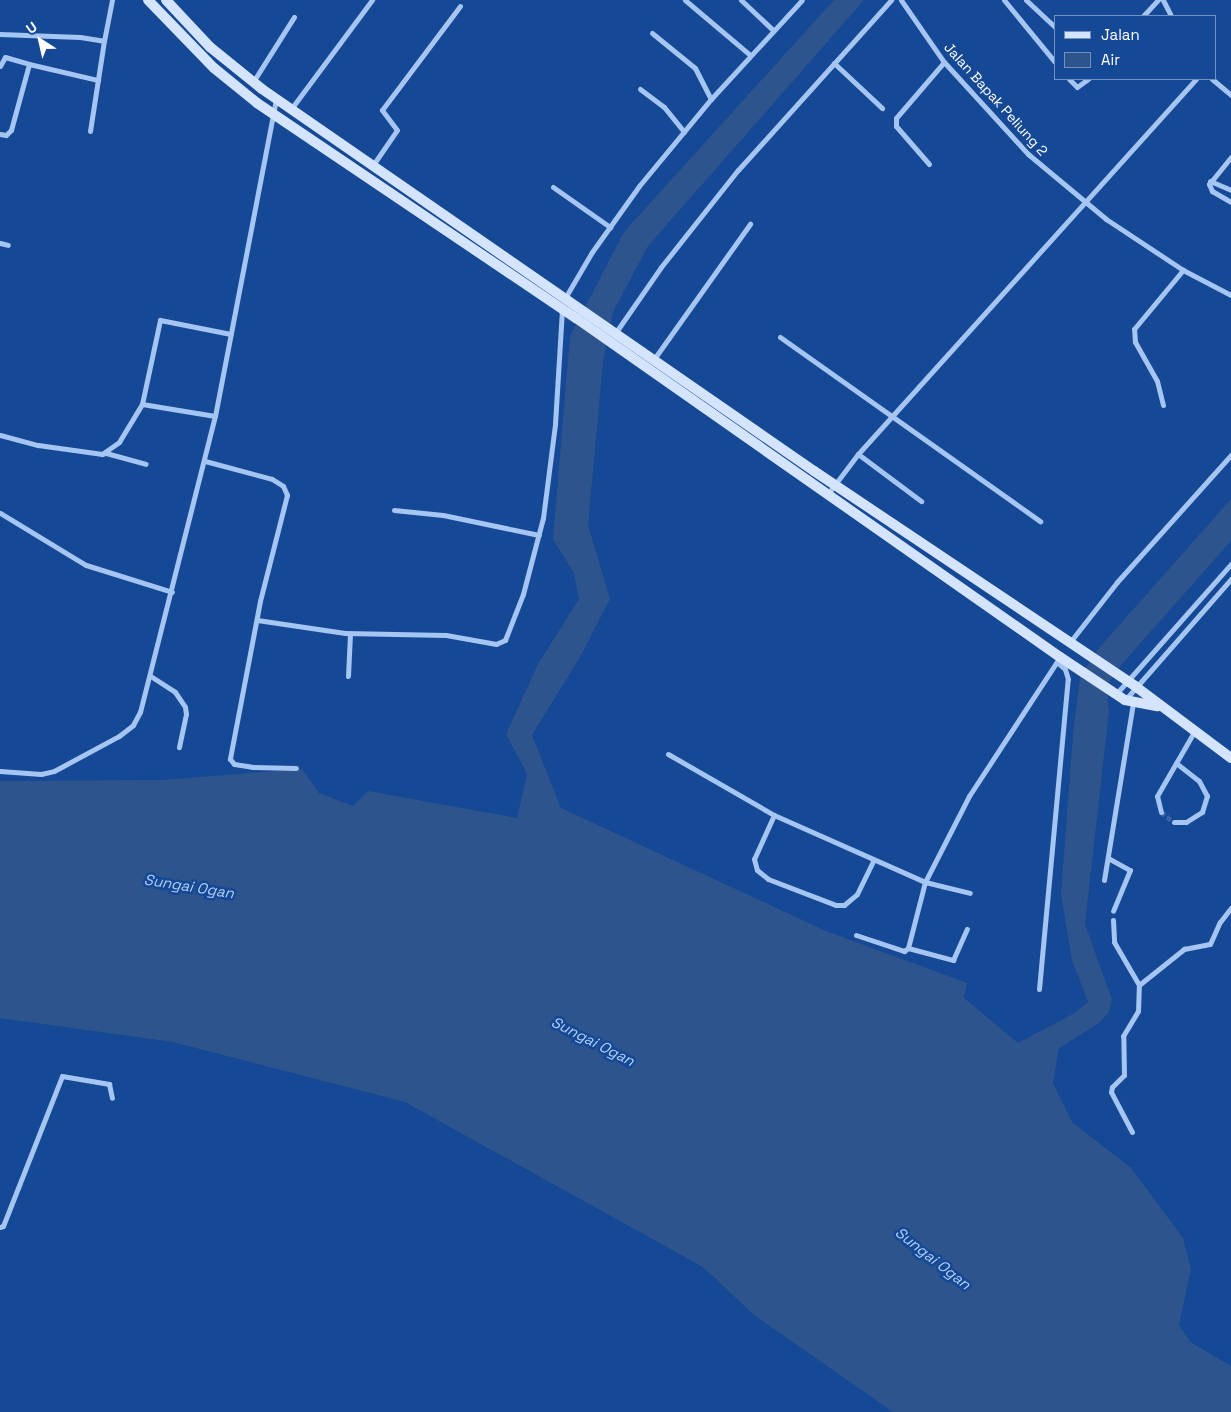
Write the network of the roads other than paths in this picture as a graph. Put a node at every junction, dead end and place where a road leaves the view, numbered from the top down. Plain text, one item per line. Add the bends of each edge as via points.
1 (112, 0) edge
2 (148, 0) edge
3 (166, 0) edge
4 (372, 0) edge
5 (685, 0) edge
6 (740, 0) edge
7 (802, 0) edge
8 (891, 0) edge
9 (902, 0) edge
10 (1004, 0) edge
11 (1026, 0) edge
12 (1158, 0) edge
13 (1163, 0) edge
14 (460, 6) dead end
15 (1144, 15) edge
16 (1170, 15) edge
17 (294, 17) dead end
18 (1054, 26) edge
19 (773, 30) junction
20 (652, 33) dead end
21 (0, 34) edge
22 (104, 41) junction
23 (750, 55) junction
24 (1054, 61) edge
25 (944, 62) junction
26 (834, 63) junction
27 (29, 64) junction
28 (0, 66) edge
29 (98, 80) junction
30 (1070, 80) edge
31 (1086, 80) edge
32 (1195, 80) edge
33 (1213, 80) edge
34 (253, 82) junction
35 (640, 89) dead end
36 (1231, 96) edge
37 (711, 98) junction
38 (276, 100) junction
39 (882, 108) dead end
40 (290, 109) junction
41 (274, 113) junction
42 (90, 131) dead end
43 (684, 132) junction
44 (0, 134) edge
45 (1231, 157) edge
46 (929, 164) dead end
47 (373, 166) junction
48 (1210, 181) junction
49 (553, 187) dead end
50 (1231, 190) edge
51 (1086, 201) junction
52 (1231, 202) edge
53 (750, 224) dead end
54 (610, 226) junction
55 (0, 243) edge
56 (8, 245) dead end
57 (1183, 270) junction
58 (1231, 295) edge
59 (565, 298) junction
60 (562, 309) junction
61 (614, 330) junction
62 (231, 334) junction
63 (780, 337) dead end
64 (654, 359) junction
65 (142, 404) junction
66 (1163, 405) dead end
67 (215, 416) junction
68 (892, 418) junction
69 (0, 435) edge
70 (106, 453) junction
71 (858, 454) junction
72 (1231, 455) edge
73 (205, 461) junction
74 (146, 464) dead end
75 (834, 484) junction
76 (827, 495) junction
77 (920, 501) dead end
78 (394, 510) dead end
79 (0, 513) edge
80 (1040, 521) dead end
81 (539, 535) junction
82 (1231, 564) edge
83 (1231, 579) edge
84 (172, 592) junction
85 (256, 620) junction
86 (350, 634) junction
87 (1069, 643) junction
88 (1058, 659) junction
89 (348, 676) dead end
90 (152, 677) junction
91 (1122, 677) junction
92 (1135, 686) junction
93 (1113, 691) junction
94 (1129, 701) junction
95 (1158, 706) junction
96 (1194, 732) junction
97 (179, 747) dead end
98 (668, 754) dead end
99 (1231, 758) edge
100 (1176, 763) junction
101 (296, 768) dead end
102 (0, 770) edge
103 (1161, 812) dead end
104 (774, 815) junction
105 (1174, 822) dead end
106 (1108, 858) junction
107 (872, 861) junction
108 (1104, 880) dead end
109 (925, 882) junction
110 (970, 893) dead end
111 (1231, 908) edge
112 (1112, 911) dead end
113 (1113, 920) dead end
114 (967, 929) dead end
115 (856, 935) dead end
116 (908, 948) junction
117 (1139, 985) junction
118 (1039, 989) dead end
119 (112, 1098) dead end
120 (1132, 1132) dead end
121 (0, 1227) edge

1 - 22 street
2 - 41 street via 214,68
3 - 34 street via 210,47
4 - 40 street
5 - 23 street
6 - 19 street
7 - 19 street
8 - 26 street
9 - 25 street, Jalan Bapak Peliung 2
10 - 24 street
11 - 18 street
12 - 15 street
13 - 16 street
14 - 47 street via 382,110 397,130
17 - 34 street
19 - 23 street
20 - 37 street via 695,68
21 - 22 street
22 - 29 street
23 - 37 street
25 - 46 street via 896,118 896,126
25 - 51 street, Jalan Bapak Peliung 2 via 1028,154
26 - 39 street
26 - 61 street via 738,170
27 - 28 street via 4,58
27 - 29 street
27 - 44 street via 11,130
29 - 42 street
30 - 31 street via 1077,86
32 - 51 street
33 - 36 street
34 - 38 street
35 - 43 street via 664,107
37 - 43 street
38 - 40 street
38 - 41 street
40 - 47 street
41 - 60 street
41 - 62 street
43 - 54 street
45 - 48 street
47 - 59 street
48 - 50 street
48 - 52 street via 1212,191
49 - 54 street
51 - 57 street, Jalan Bapak Peliung 2 via 1106,219
51 - 68 street
53 - 64 street
54 - 59 street
55 - 56 street
57 - 58 street, Jalan Bapak Peliung 2
57 - 66 street via 1134,329 1134,342 1157,381
59 - 60 street
59 - 61 street
60 - 76 street
60 - 81 street via 555,424
61 - 64 street
62 - 65 street via 160,320
62 - 67 street
63 - 68 street
64 - 75 street
65 - 67 street
65 - 70 street via 125,434
67 - 73 street
68 - 71 street
68 - 80 street
69 - 70 street via 58,449
70 - 74 street
71 - 75 street
71 - 77 street
72 - 87 street via 1117,582
73 - 84 street
73 - 85 street via 272,479 286,491 285,511
75 - 76 street
75 - 87 street
76 - 88 street
78 - 81 street via 444,515
79 - 84 street via 86,565
81 - 86 street via 511,629 501,643 420,633
82 - 91 street
83 - 92 street
84 - 90 street
85 - 86 street
85 - 101 street via 230,759 234,764 252,767
86 - 89 street
87 - 91 street
88 - 93 street via 1082,670
88 - 109 street via 969,796
88 - 118 street via 1068,679
90 - 97 street via 175,692 185,707
90 - 102 street via 137,719 119,736 48,772
91 - 92 street
91 - 93 street
92 - 94 street
92 - 95 street
93 - 94 street
94 - 95 street
94 - 106 street
95 - 96 street
96 - 99 street
96 - 100 street
98 - 104 street
100 - 103 street via 1156,796
100 - 105 street via 1199,781 1207,796 1202,812 1186,822
104 - 107 street
104 - 107 street via 754,859 757,870 768,879 829,903 844,905 857,894
106 - 108 street
106 - 112 street via 1130,870
107 - 109 street
109 - 110 street
109 - 116 street
111 - 117 street via 1210,944 1184,949
113 - 117 street via 1114,942
114 - 116 street via 957,958 953,960
115 - 116 street via 900,952
117 - 120 street via 1138,1011 1123,1036 1124,1075 1111,1092
119 - 121 street via 109,1084 62,1076

